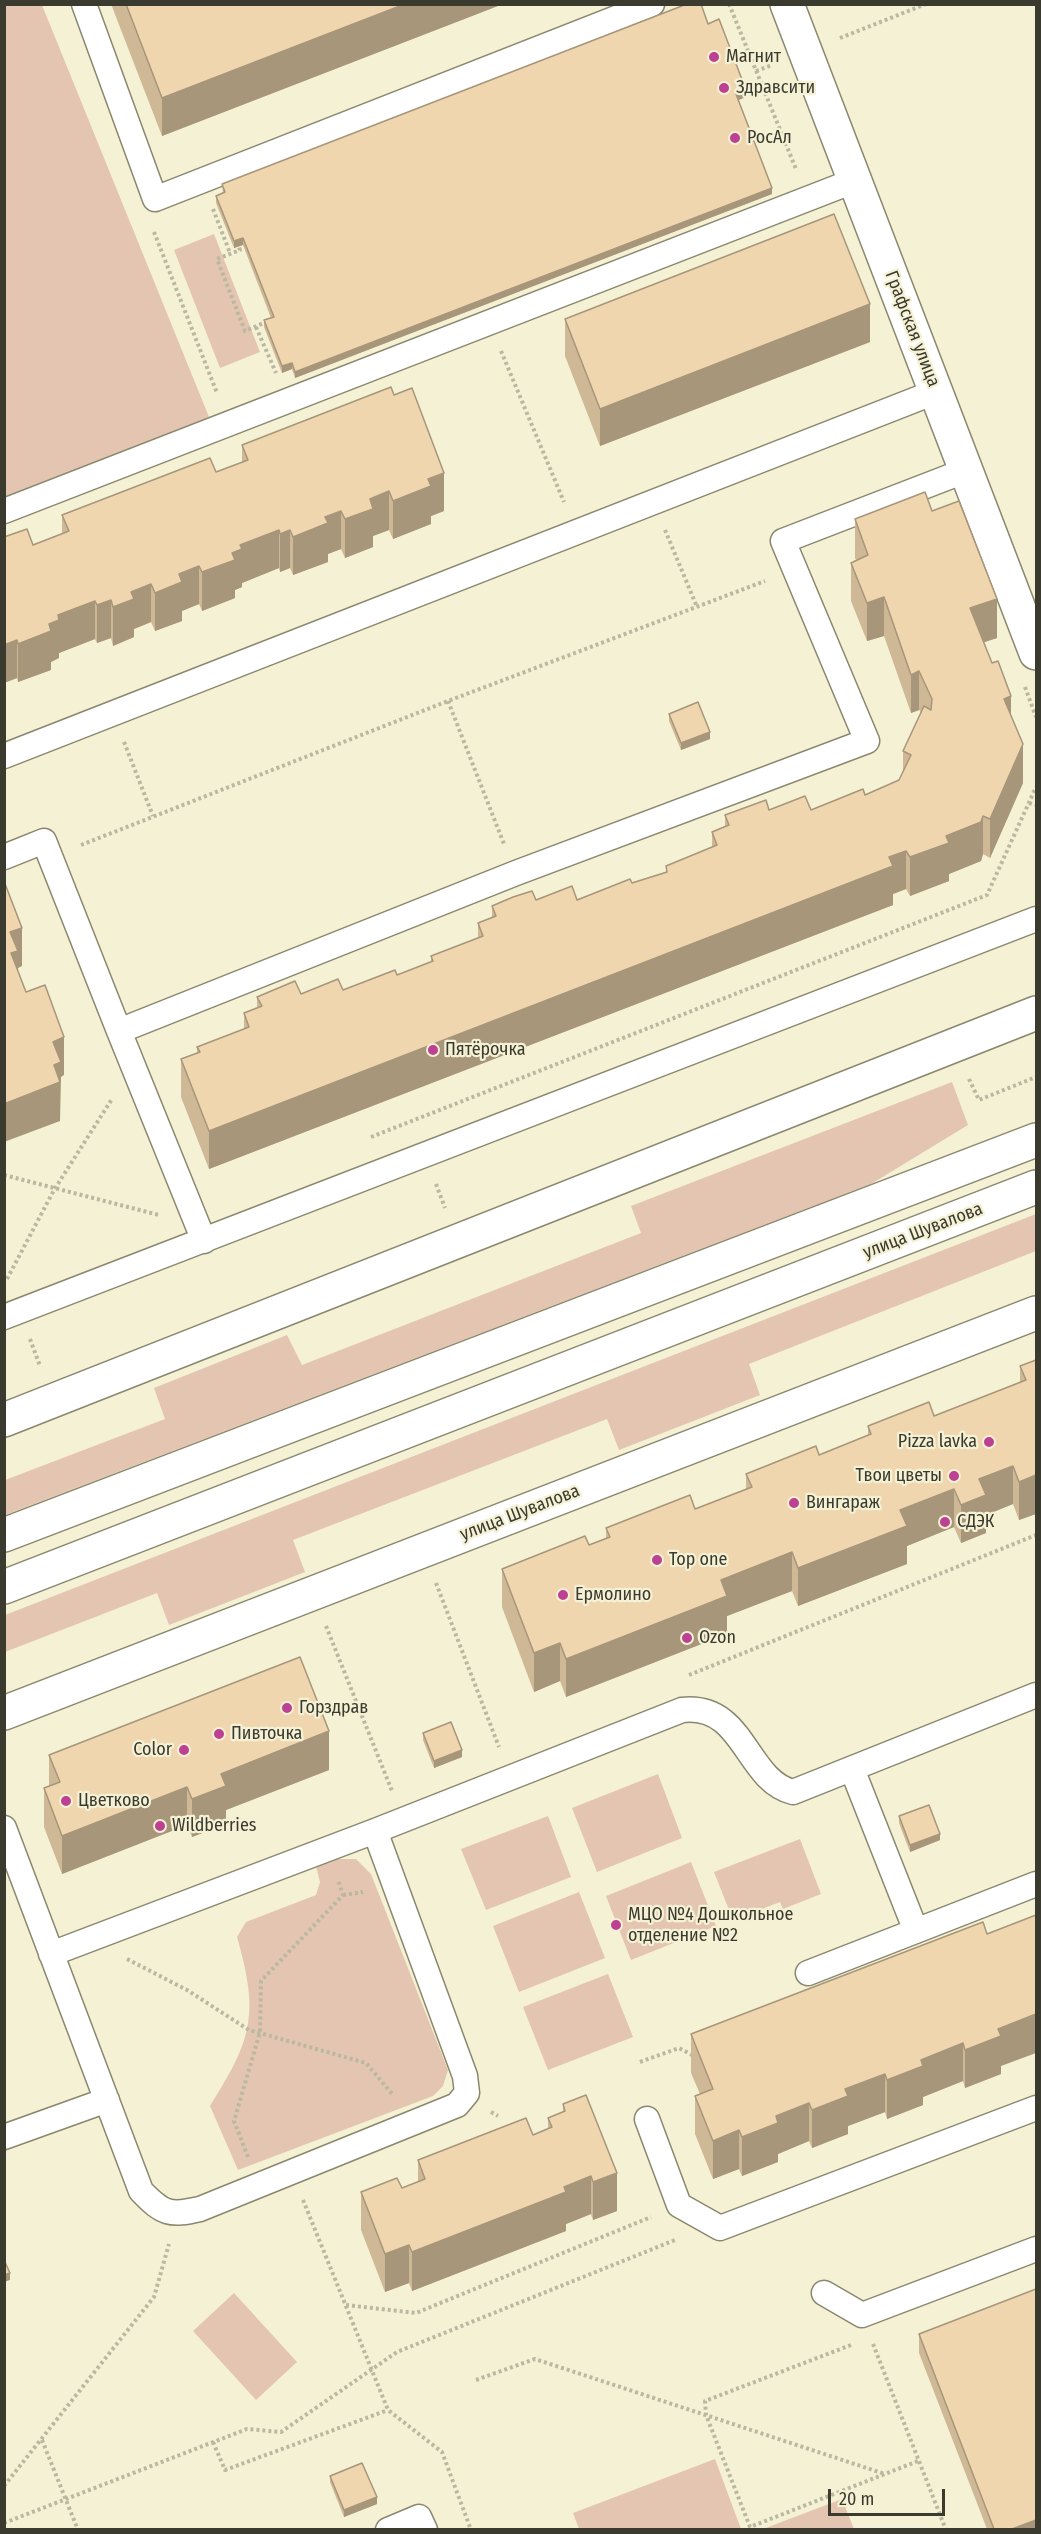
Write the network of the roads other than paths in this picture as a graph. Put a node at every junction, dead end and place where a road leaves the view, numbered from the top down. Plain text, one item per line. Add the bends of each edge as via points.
1 (84, 4) edge
2 (652, 4) edge
3 (788, 4) edge
4 (856, 180) junction
5 (935, 392) junction
6 (967, 470) junction
7 (4, 511) edge
8 (1036, 652) edge
9 (4, 756) edge
10 (4, 857) edge
11 (1036, 920) edge
12 (1036, 1013) edge
13 (119, 1031) junction
14 (1036, 1140) edge
15 (1036, 1187) edge
16 (204, 1241) junction
17 (1036, 1313) edge
18 (4, 1317) edge
19 (4, 1420) edge
20 (4, 1535) edge
21 (4, 1587) edge
22 (1036, 1695) edge
23 (4, 1713) edge
24 (852, 1769) junction
25 (4, 1828) edge
26 (375, 1831) junction
27 (1036, 1884) edge
28 (916, 1931) junction
29 (51, 1954) junction
30 (808, 1973) dead end
31 (107, 2100) junction
32 (1036, 2108) edge
33 (647, 2119) dead end
34 (4, 2138) edge
35 (1036, 2249) edge
36 (824, 2293) dead end
37 (388, 2529) edge
38 (425, 2529) edge

1 - 2 lane via 154,200
3 - 4 street, Графская улица
4 - 5 street, Графская улица
4 - 7 lane
5 - 6 street, Графская улица
5 - 9 lane
6 - 8 street, Графская улица
6 - 13 lane via 783,541 867,741 516,873
10 - 13 lane via 44,841
11 - 16 lane
12 - 19 street
13 - 16 lane
14 - 20 street
15 - 21 street, улица Шувалова
16 - 18 lane
17 - 23 street, улица Шувалова
22 - 24 lane
24 - 26 lane via 793,1792 782,1789 732,1728 699,1708 682,1710
24 - 28 lane
25 - 29 lane
26 - 29 lane
26 - 31 lane via 465,2076 467,2092 457,2105 200,2209 176,2214 157,2209 141,2191
27 - 28 lane
28 - 30 lane
29 - 31 lane
31 - 34 lane
32 - 33 lane via 720,2228 679,2205
35 - 36 lane via 862,2315
37 - 38 lane via 420,2517

